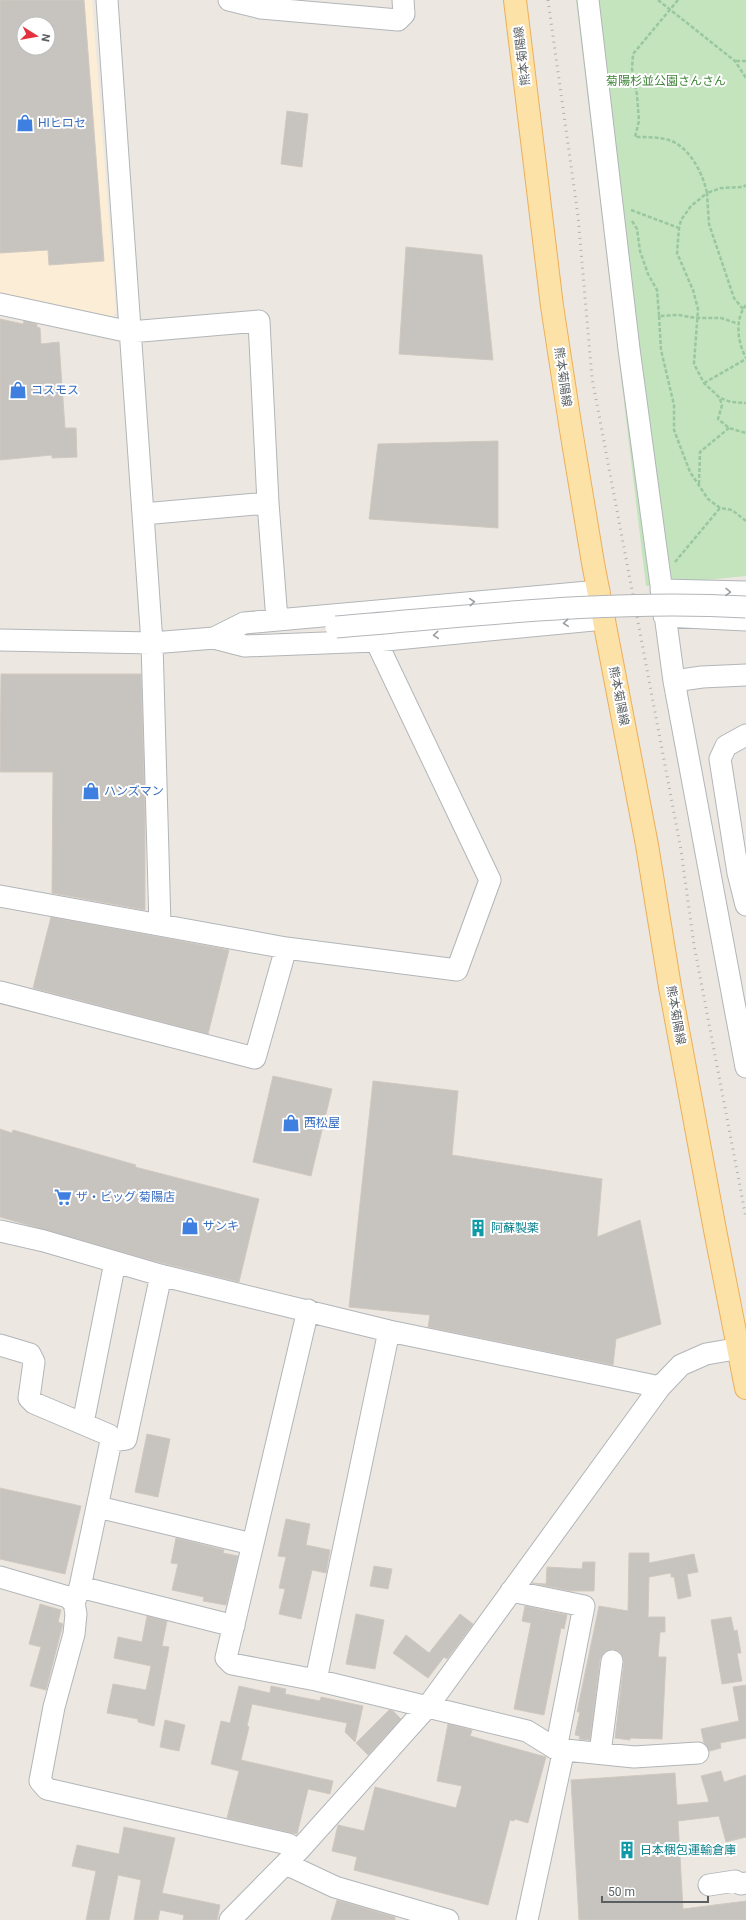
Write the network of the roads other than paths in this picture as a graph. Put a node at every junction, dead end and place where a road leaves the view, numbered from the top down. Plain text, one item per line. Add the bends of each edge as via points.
1 (107, 0) edge
2 (229, 0) edge
3 (403, 0) edge
4 (515, 0) edge
5 (588, 0) edge
6 (0, 304) edge
7 (130, 332) junction
8 (268, 503) junction
9 (143, 514) junction
10 (661, 590) junction
11 (599, 591) junction
12 (746, 592) edge
13 (746, 607) edge
14 (664, 616) junction
15 (604, 619) junction
16 (277, 620) junction
17 (746, 620) edge
18 (214, 638) junction
19 (0, 640) edge
20 (376, 641) junction
21 (152, 643) junction
22 (746, 675) edge
23 (674, 681) junction
24 (746, 735) edge
25 (742, 874) edge
26 (0, 896) edge
27 (746, 905) edge
28 (160, 925) junction
29 (286, 948) junction
30 (0, 992) edge
31 (746, 1067) edge
32 (0, 1231) edge
33 (115, 1262) junction
34 (161, 1275) junction
35 (308, 1310) junction
36 (389, 1331) junction
37 (0, 1345) edge
38 (742, 1347) edge
39 (660, 1387) junction
40 (746, 1388) edge
41 (83, 1423) junction
42 (111, 1441) junction
43 (98, 1507) junction
44 (252, 1544) junction
45 (0, 1577) edge
46 (511, 1591) junction
47 (77, 1595) junction
48 (234, 1626) junction
49 (612, 1661) dead end
50 (316, 1680) junction
51 (428, 1706) junction
52 (560, 1749) junction
53 (600, 1753) junction
54 (698, 1754) dead end
55 (292, 1857) junction
56 (746, 1883) edge
57 (709, 1885) dead end
58 (230, 1920) edge
59 (448, 1920) edge
60 (527, 1920) edge

1 - 7 street
2 - 3 street via 261,8 398,20 404,14
4 - 11 main road, 熊本菊陽線 via 552,306 570,430
5 - 10 street via 629,349
6 - 7 street
7 - 8 street via 259,321
7 - 9 street
8 - 9 street
8 - 16 street
9 - 21 street
10 -> 12 street
10 - 14 street
11 - 15 main road, 熊本菊陽線
16 -> 11 street
13 - 18 street, bridge via 694,604 606,606
14 - 17 street
14 - 23 street
15 -> 20 street
15 - 38 main road, 熊本菊陽線 via 712,1214
16 - 18 street via 244,623
18 - 20 street via 245,646
18 - 21 street
19 - 21 street
20 - 29 street via 490,880 457,970
21 - 28 street
22 - 23 street
23 - 31 street
24 - 25 street via 726,746 720,759
25 - 27 street
26 - 28 street
28 - 29 street
29 - 30 street via 255,1058
32 - 33 street
33 - 34 street
33 - 41 street
34 - 35 street
34 - 42 street via 126,1439
35 - 36 street
35 - 44 street
36 - 39 street
36 - 50 street
37 - 41 street via 30,1354 34,1362 29,1398 34,1404
38 - 39 street via 706,1354 681,1365
38 - 40 main road, 熊本菊陽線
39 - 46 street
41 - 42 street via 109,1435
42 - 43 street
43 - 44 street
43 - 47 street
44 - 48 street
45 - 47 street via 68,1597
46 - 51 street
46 - 52 street via 584,1606
47 - 48 street
47 - 55 street via 74,1634 54,1707 40,1781 47,1789 288,1844
48 - 50 street via 226,1658 232,1664
49 - 53 street
50 - 51 street
51 - 52 street via 527,1730
51 - 55 street
52 - 53 street
52 - 60 street
53 - 54 street via 634,1757
55 - 58 street
55 - 59 street via 335,1887
56 - 57 street via 735,1881

